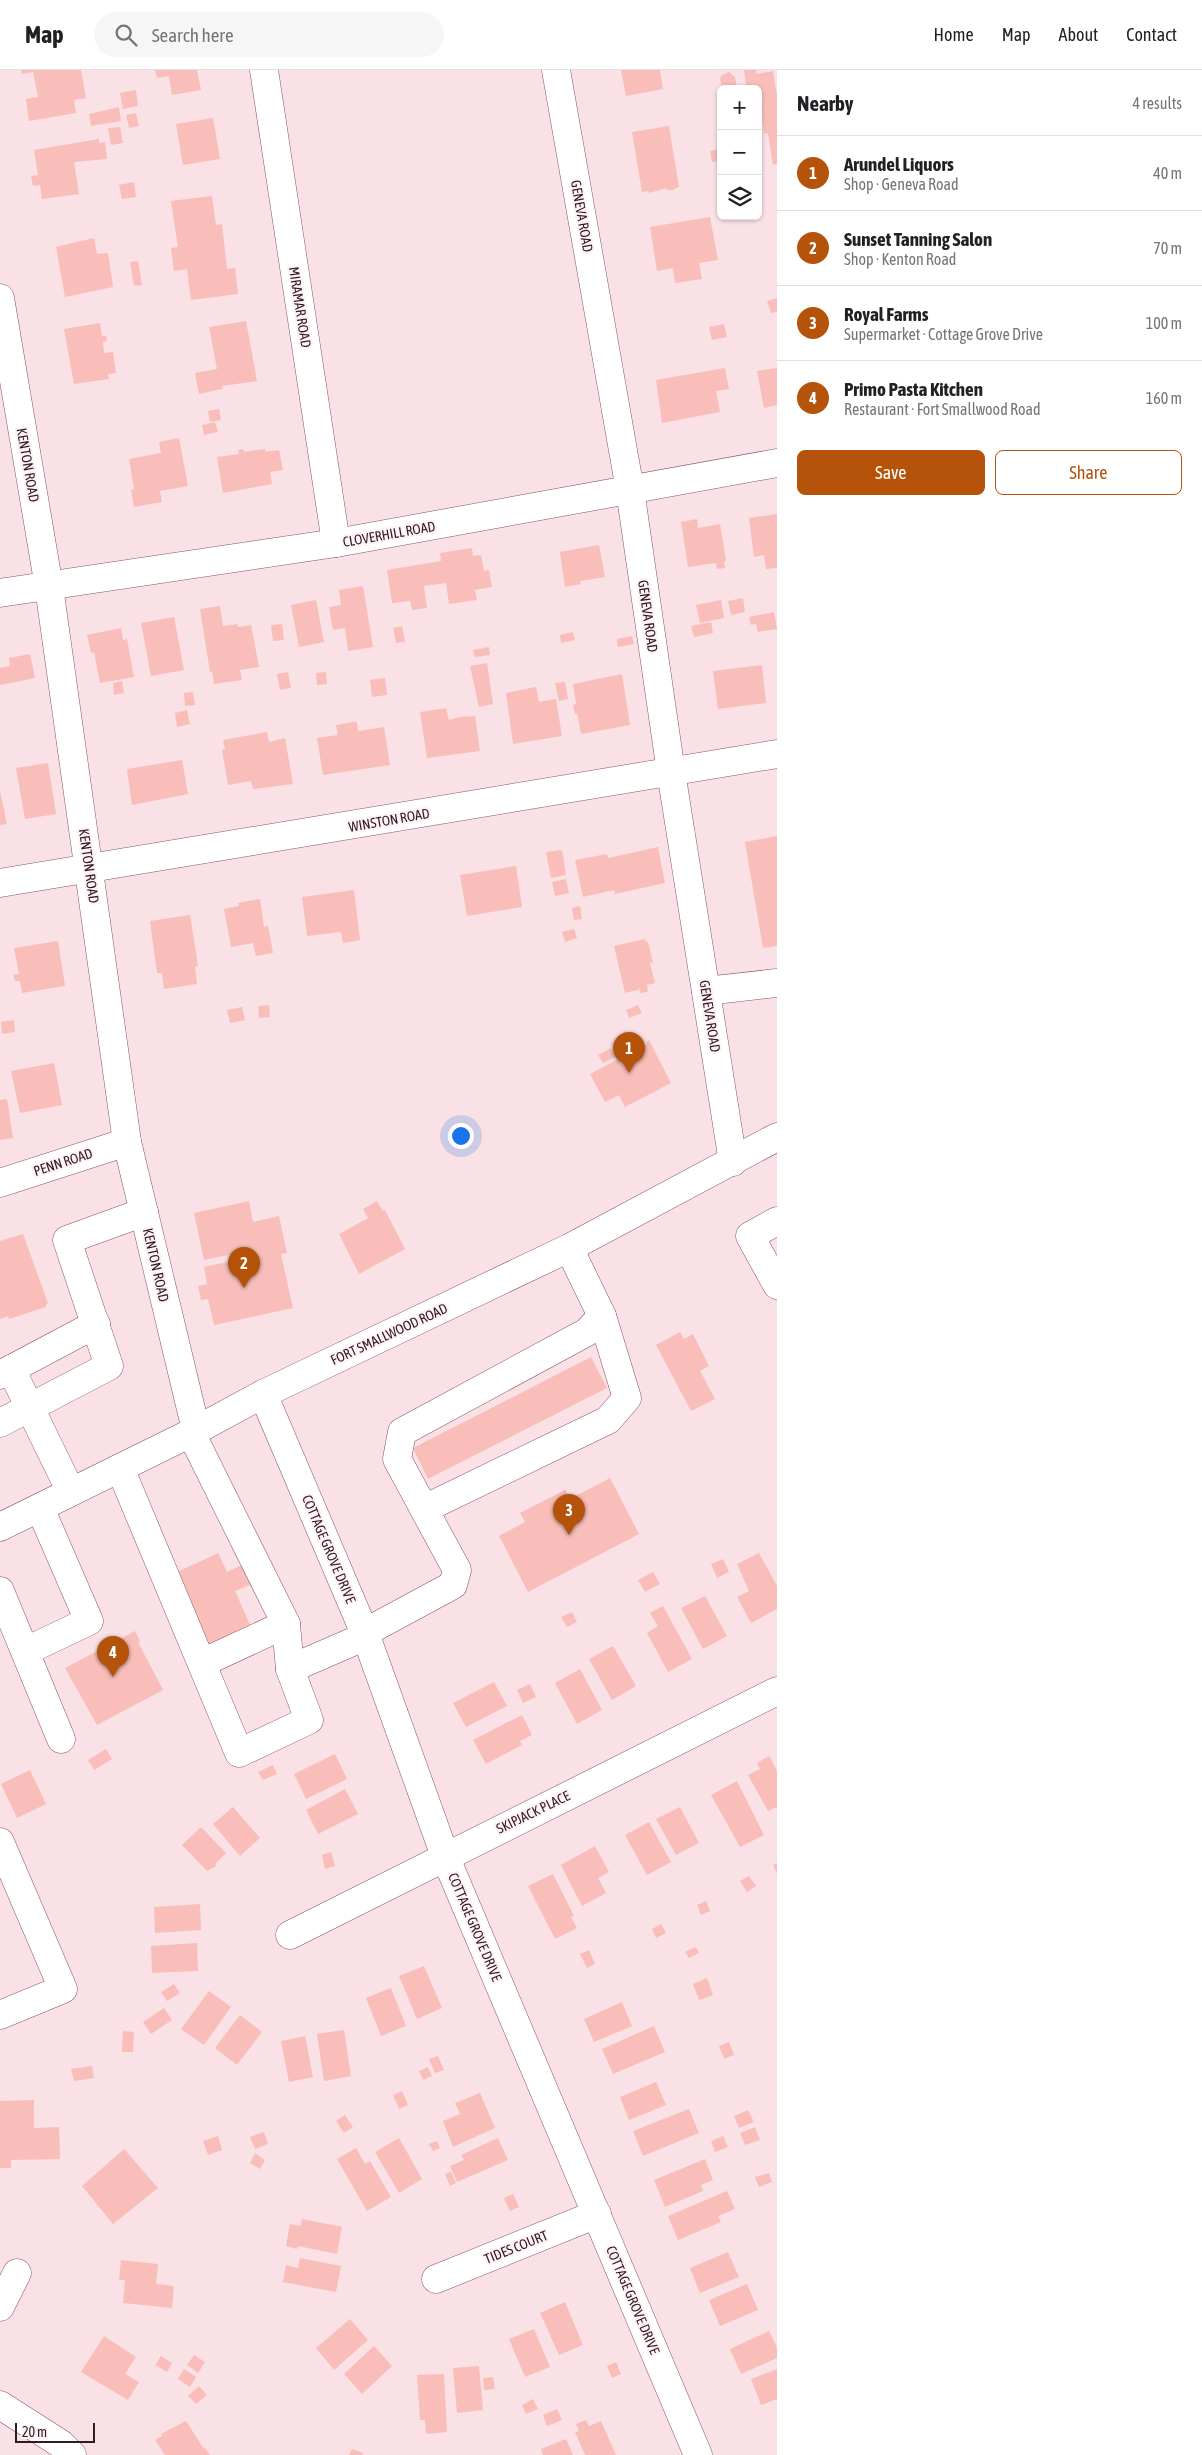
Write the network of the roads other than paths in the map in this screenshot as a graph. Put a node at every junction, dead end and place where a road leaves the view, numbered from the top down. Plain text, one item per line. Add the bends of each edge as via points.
1 (264, 70) edge
2 (556, 70) edge
3 (0, 298) edge
4 (777, 463) edge
5 (630, 490) junction
6 (336, 544) junction
7 (49, 587) junction
8 (0, 593) edge
9 (777, 754) edge
10 (671, 772) junction
11 (90, 870) junction
12 (0, 883) edge
13 (777, 983) edge
14 (706, 991) junction
15 (777, 1137) edge
16 (127, 1142) junction
17 (733, 1162) junction
18 (0, 1183) edge
19 (144, 1212) junction
20 (777, 1221) edge
21 (570, 1248) junction
22 (777, 1285) edge
23 (602, 1316) junction
24 (96, 1324) junction
25 (5, 1372) edge
26 (263, 1394) junction
27 (29, 1408) junction
28 (0, 1423) edge
29 (193, 1432) junction
30 (120, 1468) junction
31 (71, 1492) junction
32 (40, 1508) junction
33 (424, 1509) junction
34 (0, 1527) edge
35 (0, 1591) edge
36 (286, 1624) junction
37 (365, 1634) junction
38 (26, 1651) junction
39 (202, 1663) junction
40 (290, 1669) junction
41 (777, 1691) edge
42 (61, 1738) dead end
43 (0, 1842) edge
44 (445, 1856) junction
45 (290, 1936) dead end
46 (0, 2015) edge
47 (597, 2214) junction
48 (17, 2273) dead end
49 (436, 2279) dead end
50 (0, 2307) edge
51 (0, 2405) edge
52 (72, 2455) edge
53 (698, 2455) edge

1 - 6 street, MIRAMAR ROAD
2 - 5 street, GENEVA ROAD
3 - 7 street, KENTON ROAD
4 - 5 street, CLOVERHILL ROAD
5 - 6 street, CLOVERHILL ROAD
5 - 10 street, GENEVA ROAD
6 - 7 street, CLOVERHILL ROAD
7 - 8 street, CLOVERHILL ROAD
7 - 11 street, KENTON ROAD
9 - 10 street, WINSTON ROAD
10 - 11 street, WINSTON ROAD
10 - 14 street, GENEVA ROAD
11 - 12 street, WINSTON ROAD
11 - 16 street, KENTON ROAD
13 - 14 street
14 - 17 street, GENEVA ROAD
15 - 17 street, FORT SMALLWOOD ROAD
16 - 18 street, PENN ROAD
16 - 19 street, KENTON ROAD
17 - 21 street, FORT SMALLWOOD ROAD
19 - 24 street via 67,1240
19 - 29 street, KENTON ROAD
20 - 22 street via 750,1236
21 - 23 street
21 - 26 street, FORT SMALLWOOD ROAD
23 - 33 street via 587,1332 402,1432 397,1459
23 - 33 street via 627,1398 608,1420
24 - 25 street
24 - 27 street via 109,1366
25 - 27 street
26 - 29 street, FORT SMALLWOOD ROAD
26 - 37 street, COTTAGE GROVE DRIVE
27 - 28 street
27 - 31 street
29 - 30 street, FORT SMALLWOOD ROAD
29 - 36 street, KENTON ROAD
30 - 31 street, FORT SMALLWOOD ROAD
30 - 39 street
31 - 32 street, FORT SMALLWOOD ROAD
32 - 34 street, FORT SMALLWOOD ROAD
32 - 38 street via 89,1621
33 - 37 street via 457,1570 453,1586
35 - 38 street
36 - 39 street
36 - 40 street
37 - 40 street
37 - 44 street, COTTAGE GROVE DRIVE
38 - 42 street
39 - 40 street via 240,1753 309,1720
41 - 44 street, SKIPJACK PLACE
43 - 46 street via 63,1989
44 - 45 street, SKIPJACK PLACE
44 - 47 street, COTTAGE GROVE DRIVE
47 - 49 street, TIDES COURT
47 - 53 street, COTTAGE GROVE DRIVE
48 - 50 street
51 - 52 street via 61,2444

